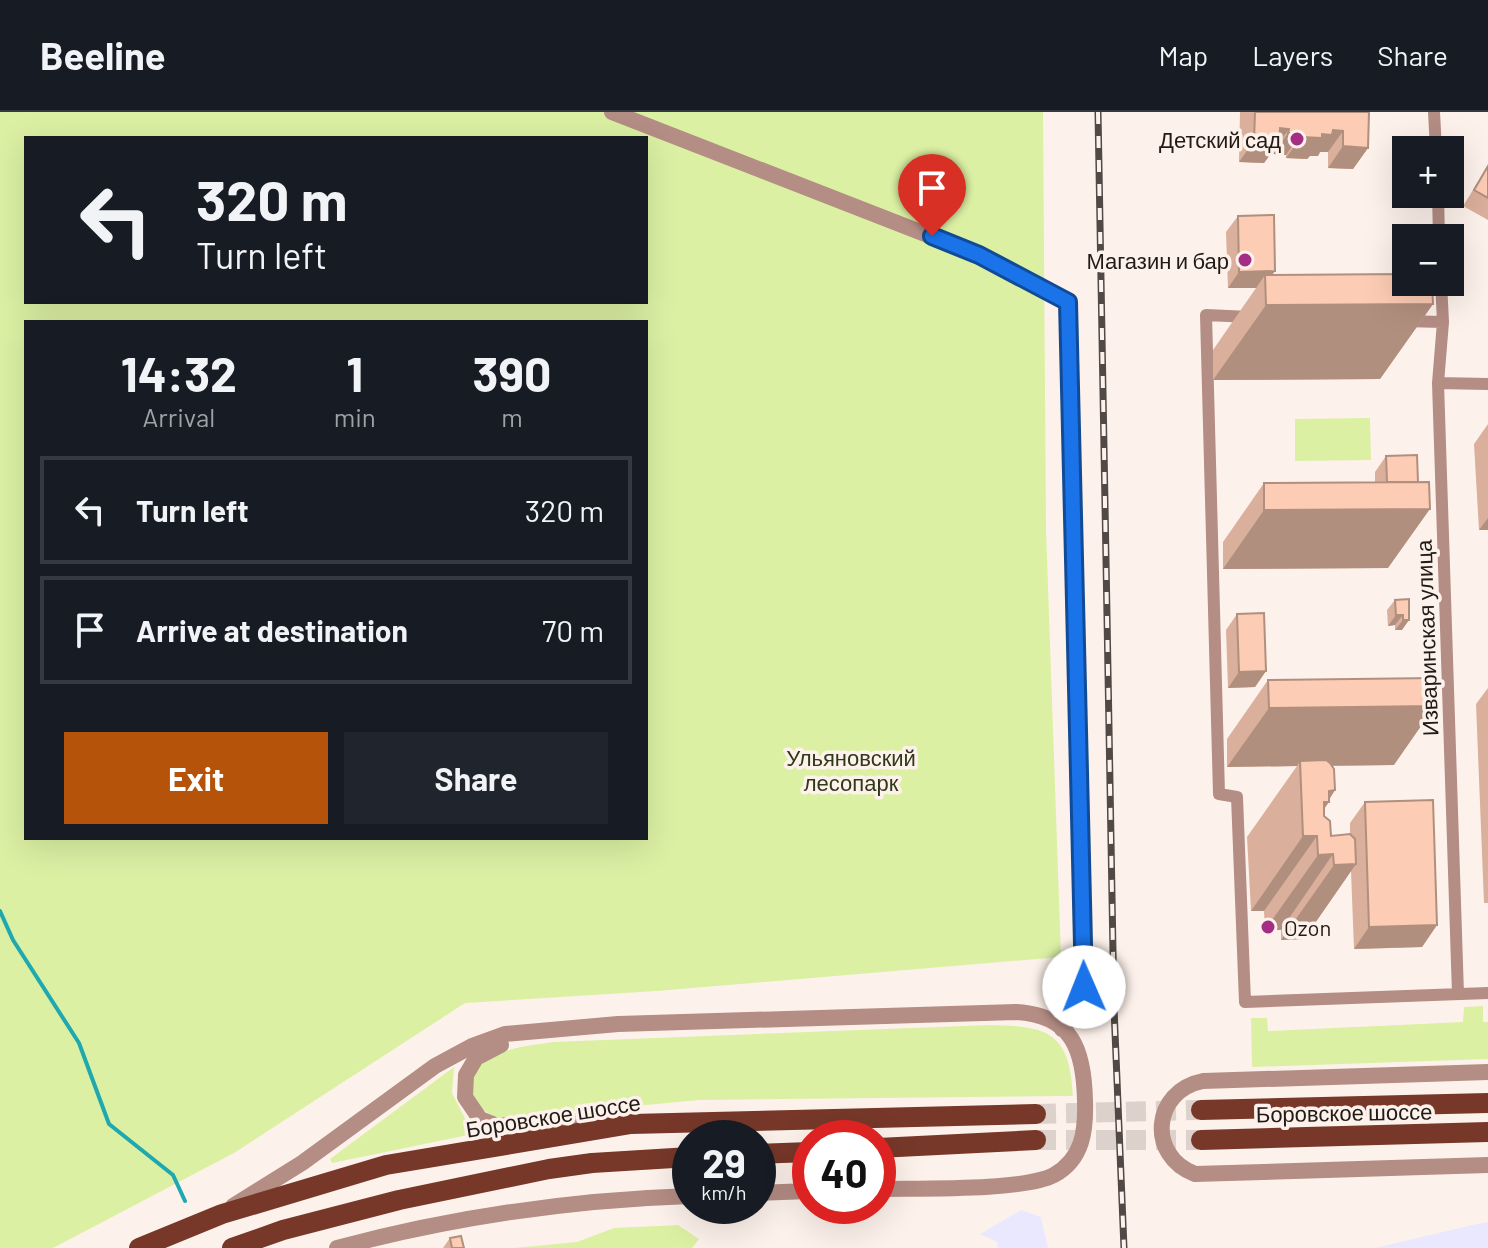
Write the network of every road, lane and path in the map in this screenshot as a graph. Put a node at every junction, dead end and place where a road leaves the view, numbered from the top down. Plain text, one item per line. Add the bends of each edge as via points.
1 (612, 112) edge
2 (1434, 112) edge
3 (1435, 136) edge
4 (1442, 296) edge
5 (1269, 317) edge
6 (1395, 321) edge
7 (1443, 322) junction
8 (1438, 383) junction
9 (1488, 384) edge
10 (1488, 993) edge
11 (1458, 994) junction
12 (546, 1029) junction
13 (1062, 1029) junction
14 (1488, 1072) edge
15 (1488, 1103) edge
16 (1201, 1110) tunnel mouth
17 (1036, 1114) tunnel mouth
18 (631, 1124) junction
19 (1488, 1132) edge
20 (1036, 1140) tunnel mouth
21 (1201, 1140) tunnel mouth
22 (896, 1147) edge
23 (672, 1158) edge
24 (1488, 1165) edge
25 (896, 1188) edge
26 (672, 1197) edge
27 (222, 1214) junction
28 (139, 1248) edge
29 (232, 1248) edge
30 (337, 1248) edge

1 - 13 street via 979,255 1068,302 1084,987 1081,1006
2 - 3 street
4 - 7 street, Изваринская улица
5 - 11 street via 1206,315 1219,794 1237,797 1245,1002
6 - 7 street
7 - 8 street, Изваринская улица
8 - 9 street
8 - 11 street, Изваринская улица
10 - 11 street
12 - 13 street via 1016,1012 1035,1014
12 - 18 street via 472,1062 464,1092 480,1119 497,1126 575,1120
12 - 27 street via 505,1034 454,1054
13 - 25 street via 1083,1063 1086,1113 1081,1145 1064,1168 1032,1183
14 - 24 street via 1203,1081 1174,1095 1163,1127 1168,1153 1195,1174
15 - 16 main road, Боровское шоссе
17 - 18 main road, Боровское шоссе
18 - 27 main road, Боровское шоссе via 386,1165
19 - 21 main road, Боровское шоссе
20 - 22 main road
23 - 29 main road via 519,1175 384,1203
26 - 30 street via 508,1212
27 - 28 main road, Боровское шоссе

